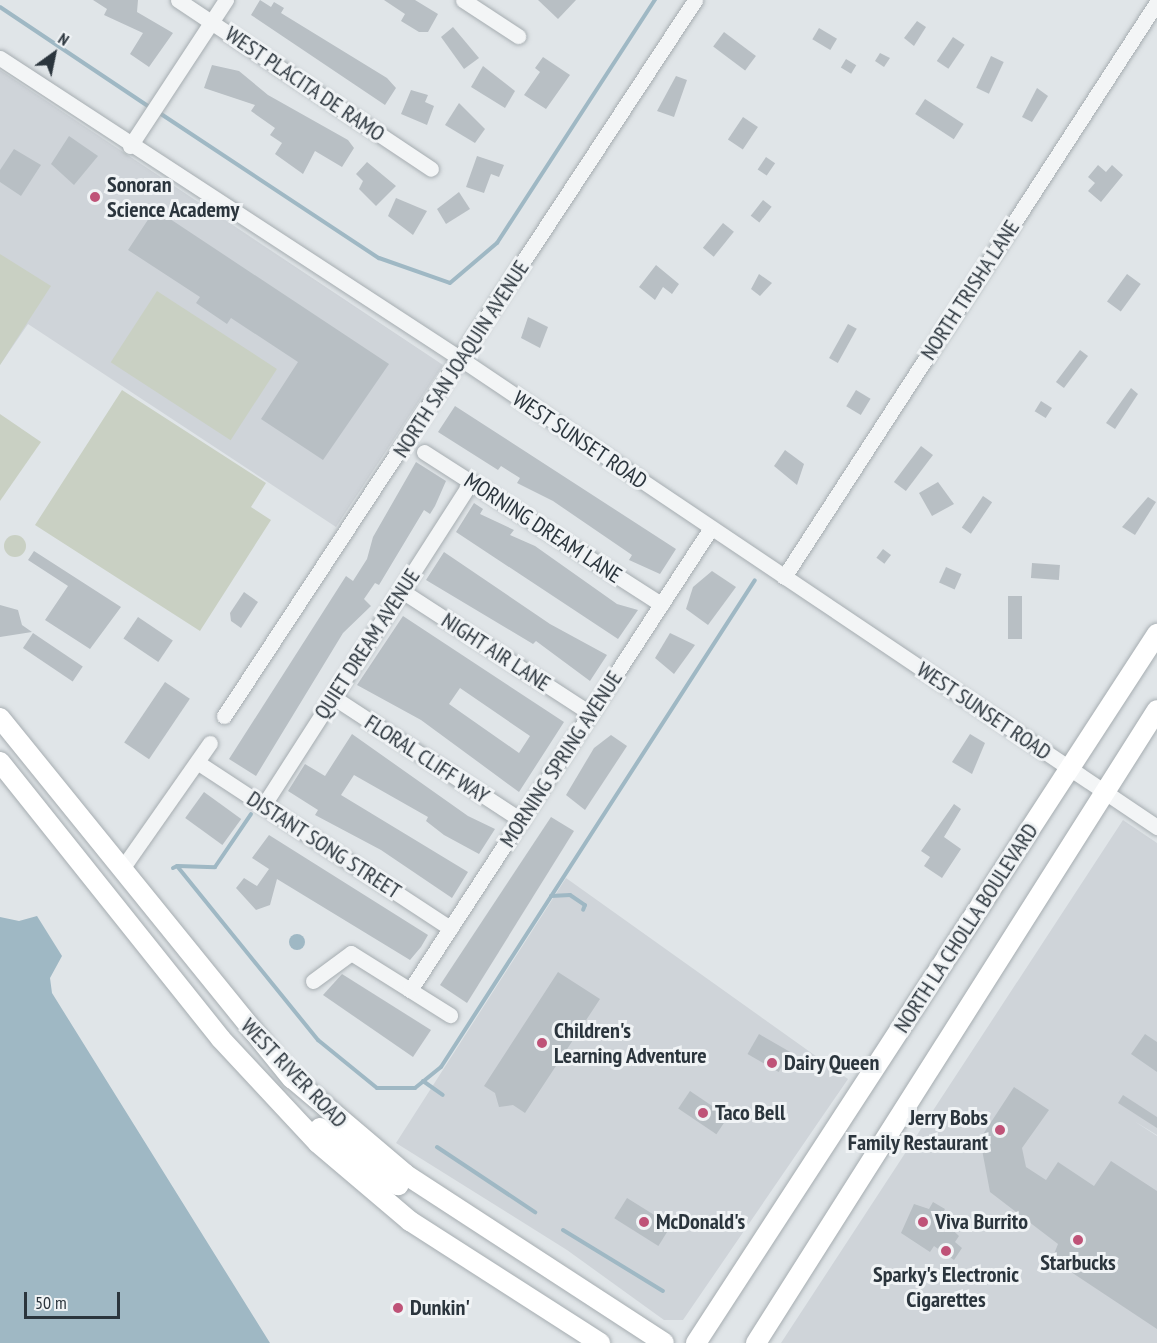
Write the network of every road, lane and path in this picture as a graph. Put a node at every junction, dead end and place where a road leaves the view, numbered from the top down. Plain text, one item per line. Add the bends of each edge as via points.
1 (178, 0) edge
2 (226, 0) edge
3 (463, 0) edge
4 (695, 0) edge
5 (1157, 3) edge
6 (212, 22) junction
7 (518, 36) dead end
8 (0, 58) edge
9 (130, 146) junction
10 (431, 169) dead end
11 (462, 359) junction
12 (424, 452) dead end
13 (471, 482) junction
14 (711, 528) junction
15 (784, 577) junction
16 (402, 591) junction
17 (661, 604) junction
18 (1157, 634) edge
19 (333, 697) junction
20 (1157, 710) edge
21 (590, 713) junction
22 (224, 716) dead end
23 (0, 718) edge
24 (210, 743) dead end
25 (0, 762) edge
26 (197, 762) junction
27 (1070, 769) junction
28 (1106, 792) junction
29 (263, 806) junction
30 (521, 820) junction
31 (1157, 827) edge
32 (121, 870) junction
33 (450, 928) junction
34 (313, 981) dead end
35 (410, 990) junction
36 (450, 1014) dead end
37 (273, 1097) junction
38 (405, 1174) junction
39 (600, 1343) edge
40 (664, 1343) edge
41 (696, 1343) edge
42 (756, 1343) edge

1 - 6 street, WEST PLACITA DE RAMO
2 - 6 street
3 - 7 street
4 - 11 street, NORTH SAN JOAQUIN AVENUE
5 - 15 street, NORTH TRISHA LANE
6 - 9 street
6 - 10 street, WEST PLACITA DE RAMO
8 - 9 street, WEST SUNSET ROAD
9 - 11 street, WEST SUNSET ROAD
11 - 14 street, WEST SUNSET ROAD
11 - 22 street, NORTH SAN JOAQUIN AVENUE
12 - 13 street, MORNING DREAM LANE
13 - 16 street, QUIET DREAM AVENUE
13 - 17 street, MORNING DREAM LANE
14 - 15 street, WEST SUNSET ROAD
14 - 17 street, MORNING SPRING AVENUE
15 - 27 street, WEST SUNSET ROAD
16 - 19 street, QUIET DREAM AVENUE
16 - 21 street, NIGHT AIR LANE
17 - 21 street, MORNING SPRING AVENUE
18 - 27 main road, NORTH LA CHOLLA BOULEVARD
19 - 29 street, QUIET DREAM AVENUE
19 - 30 street, FLORAL CLIFF WAY
20 - 28 main road, NORTH LA CHOLLA BOULEVARD
21 - 30 street, MORNING SPRING AVENUE
23 - 32 main road, WEST RIVER ROAD
24 - 26 street
25 - 37 main road, WEST RIVER ROAD
26 - 29 street, DISTANT SONG STREET
26 - 32 street
27 - 28 street, WEST SUNSET ROAD
27 - 41 main road, NORTH LA CHOLLA BOULEVARD
28 - 31 street, WEST SUNSET ROAD
28 - 42 main road, NORTH LA CHOLLA BOULEVARD
29 - 33 street, DISTANT SONG STREET
30 - 33 street, MORNING SPRING AVENUE
32 - 38 main road, WEST RIVER ROAD via 292,1078
33 - 35 street, MORNING SPRING AVENUE
34 - 35 street via 351,953
35 - 36 street
37 - 38 main road via 293,1105 383,1178 398,1185
37 - 39 main road, WEST RIVER ROAD via 318,1143 410,1221
38 - 40 main road, WEST RIVER ROAD

